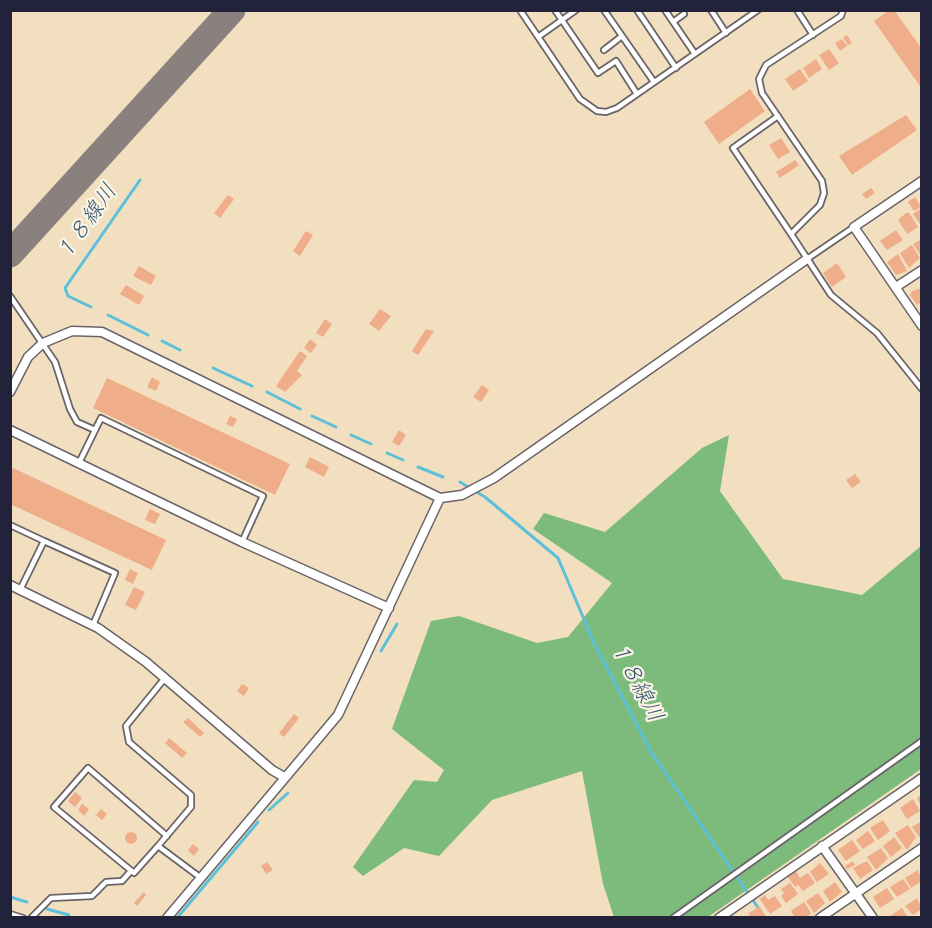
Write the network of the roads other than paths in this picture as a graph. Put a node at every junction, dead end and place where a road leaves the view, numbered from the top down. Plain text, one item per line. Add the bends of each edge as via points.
1 (520, 10) edge
2 (555, 10) edge
3 (576, 10) edge
4 (604, 10) edge
5 (637, 10) edge
6 (665, 10) edge
7 (711, 10) edge
8 (758, 10) edge
9 (797, 10) edge
10 (843, 10) edge
11 (684, 14) dead end
12 (562, 20) junction
13 (673, 22) junction
14 (726, 33) junction
15 (813, 35) junction
16 (622, 36) junction
17 (538, 37) junction
18 (604, 50) dead end
19 (695, 54) junction
20 (676, 68) junction
21 (654, 82) junction
22 (637, 94) junction
23 (778, 116) junction
24 (921, 181) edge
25 (854, 227) junction
26 (791, 234) junction
27 (807, 259) junction
28 (921, 270) edge
29 (896, 287) junction
30 (10, 296) edge
31 (921, 326) edge
32 (43, 343) junction
33 (921, 389) edge
34 (10, 392) edge
35 (10, 430) edge
36 (95, 430) junction
37 (78, 464) junction
38 (440, 498) junction
39 (10, 525) edge
40 (44, 541) junction
41 (242, 542) junction
42 (10, 585) edge
43 (20, 590) junction
44 (389, 608) junction
45 (93, 625) junction
46 (165, 678) junction
47 (921, 741) edge
48 (284, 777) junction
49 (921, 778) edge
50 (167, 836) junction
51 (158, 846) junction
52 (822, 846) junction
53 (921, 848) edge
54 (130, 872) junction
55 (201, 878) junction
56 (856, 893) junction
57 (10, 914) edge
58 (23, 918) edge
59 (31, 918) edge
60 (168, 918) edge
61 (674, 918) edge
62 (719, 918) edge
63 (820, 918) edge
64 (873, 918) edge

1 - 17 lane
2 - 12 lane
3 - 12 lane
4 - 16 lane
5 - 20 lane
6 - 13 lane
7 - 14 lane
8 - 14 lane
9 - 15 lane
10 - 15 lane via 841,16
11 - 13 lane
12 - 17 lane
12 - 22 lane via 598,73 616,61
13 - 19 lane
14 - 19 lane
15 - 23 lane via 766,65 759,79 762,93
16 - 18 lane
16 - 21 lane
17 - 22 lane via 587,106 606,112
19 - 20 lane
20 - 21 lane
21 - 22 lane
23 - 26 lane via 822,181 824,193 820,206
23 - 26 lane via 733,148
24 - 25 street
25 - 27 lane
25 - 29 street
26 - 27 lane
27 - 33 lane via 831,295 877,333
27 - 38 street via 494,478 462,495
28 - 29 street
29 - 31 street
30 - 32 lane
32 - 34 street via 28,357
32 - 36 lane via 55,362 77,422
32 - 38 street via 72,331 102,332
35 - 37 street
36 - 37 lane
36 - 41 lane via 101,418 263,496
37 - 41 street
38 - 44 street
39 - 40 lane
40 - 43 lane
40 - 45 lane via 116,573
41 - 44 street
42 - 43 street
43 - 45 street
44 - 48 street via 338,715
45 - 46 street
46 - 48 street
46 - 50 lane via 126,726 129,742 191,795 191,807
47 - 61 lane
48 - 55 street
49 - 52 street
50 - 51 lane
50 - 54 lane via 88,768 54,807
51 - 54 lane via 134,873
51 - 55 lane
52 - 56 street
52 - 62 street
53 - 56 street
54 - 59 lane via 122,881 106,882 92,896 51,898
55 - 60 street
56 - 63 street
56 - 64 street
57 - 58 lane

